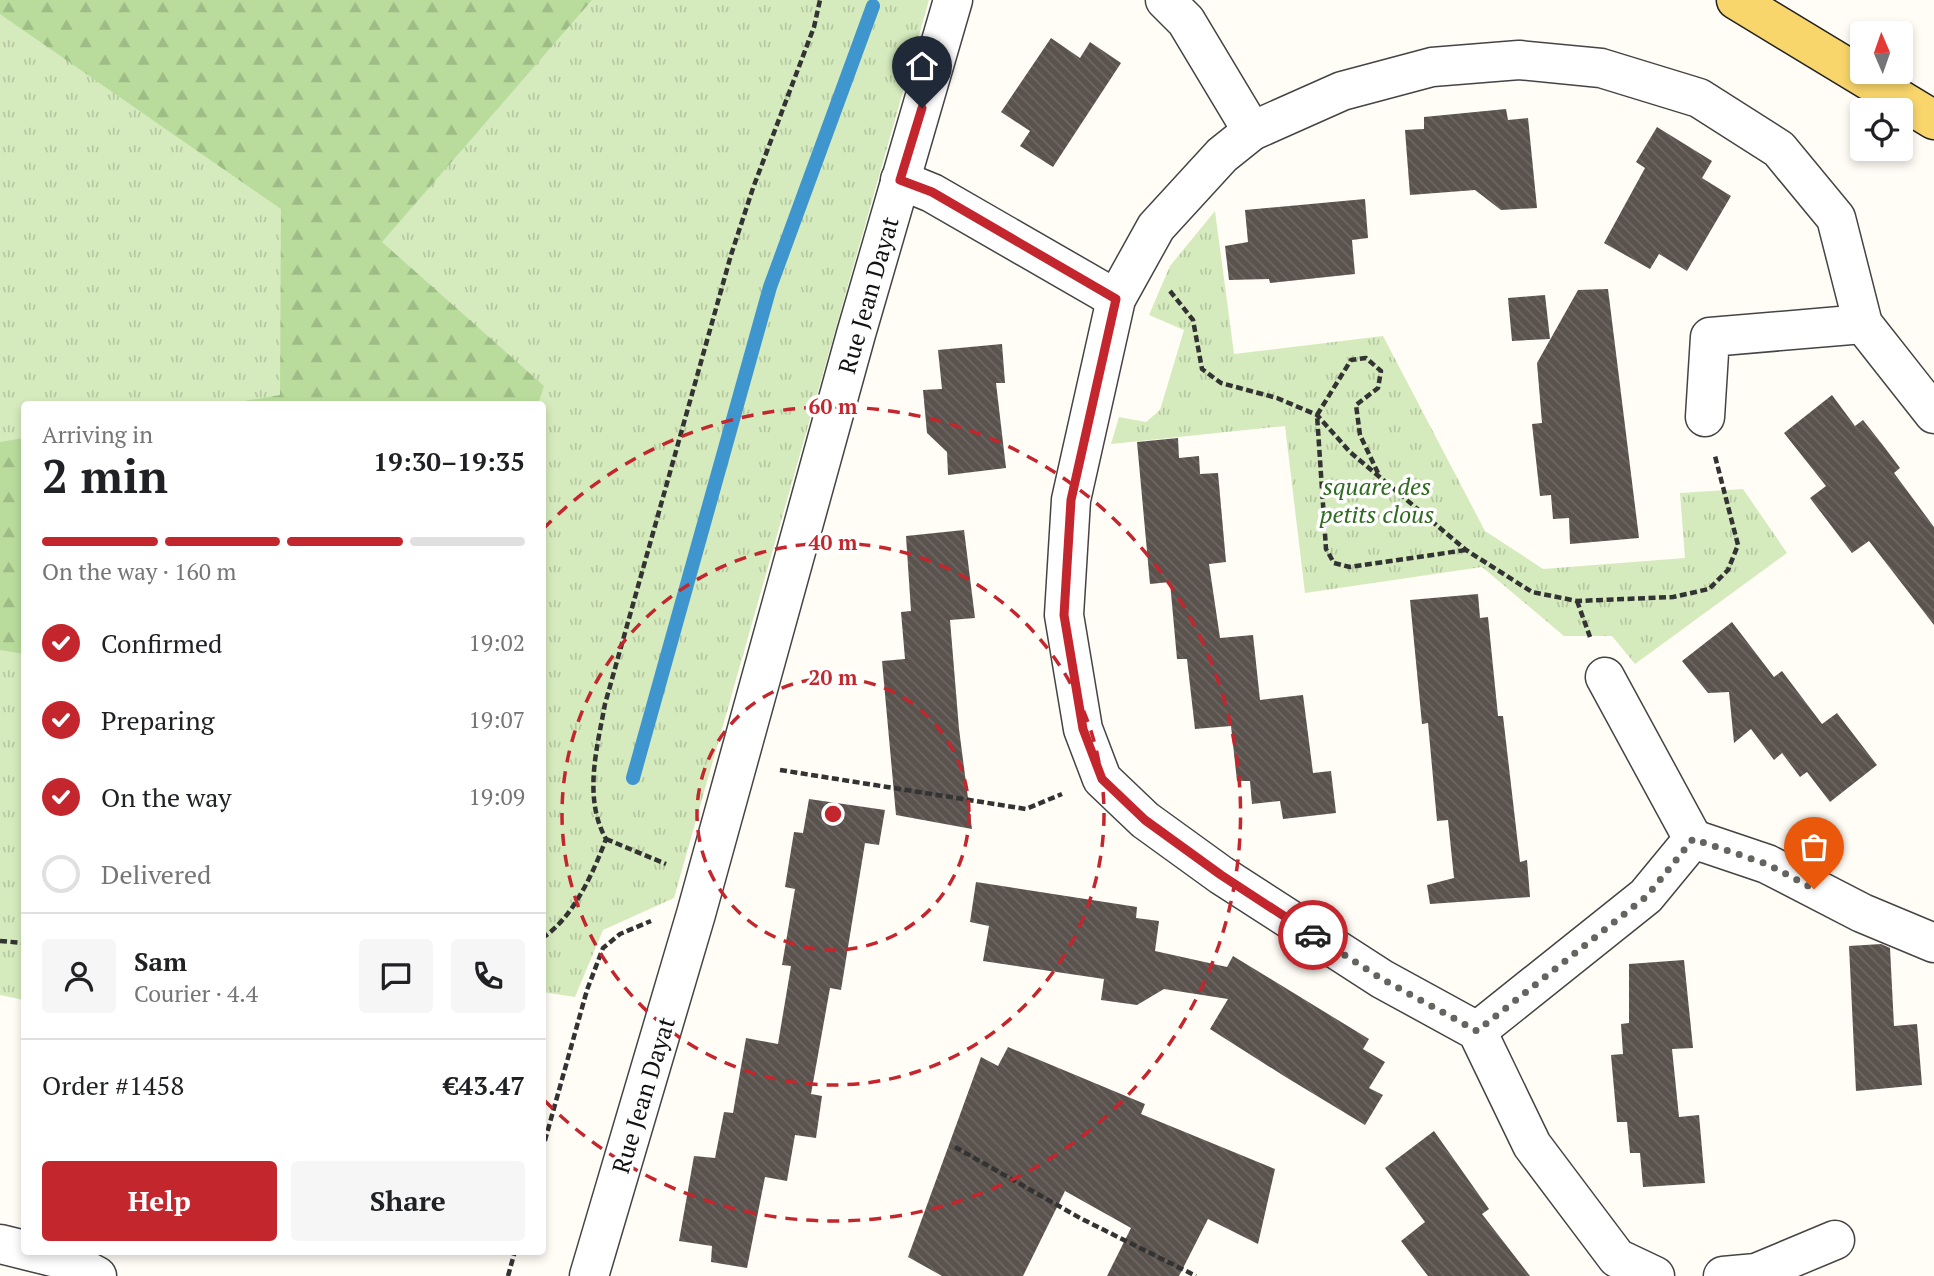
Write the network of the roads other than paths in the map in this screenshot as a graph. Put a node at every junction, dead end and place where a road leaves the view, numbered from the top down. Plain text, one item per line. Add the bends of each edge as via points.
1 (953, 0) edge
2 (1165, 0) edge
3 (1736, 0) edge
4 (1934, 120) edge
5 (1252, 131) junction
6 (900, 180) junction
7 (1124, 285) junction
8 (1863, 324) junction
9 (1934, 414) edge
10 (1705, 417) road end
11 (1605, 677) dead end
12 (1693, 839) junction
13 (1934, 943) edge
14 (1477, 1031) junction
15 (1835, 1240) dead end
16 (0, 1244) edge
17 (21, 1249) edge
18 (45, 1255) edge
19 (97, 1276) edge
20 (589, 1276) edge
21 (1656, 1276) edge
22 (1723, 1276) edge

1 - 6 street, Rue Jean Dayat
2 - 5 street via 1186,21
3 - 4 main road
5 - 7 street via 1222,155 1156,227
5 - 8 street via 1342,91 1432,66 1519,61 1601,68 1699,98 1779,149 1836,218
6 - 7 street
6 - 20 street, Rue Jean Dayat via 701,897
7 - 14 street via 1071,500 1064,615 1083,729 1102,779 1145,820 1221,875 1382,979
8 - 9 street
8 - 10 street via 1710,337
11 - 12 street
12 - 13 street via 1767,864 1862,914
12 - 14 street via 1647,896
14 - 21 street via 1532,1145 1617,1258
15 - 22 street via 1756,1273
16 - 17 street
18 - 19 street

